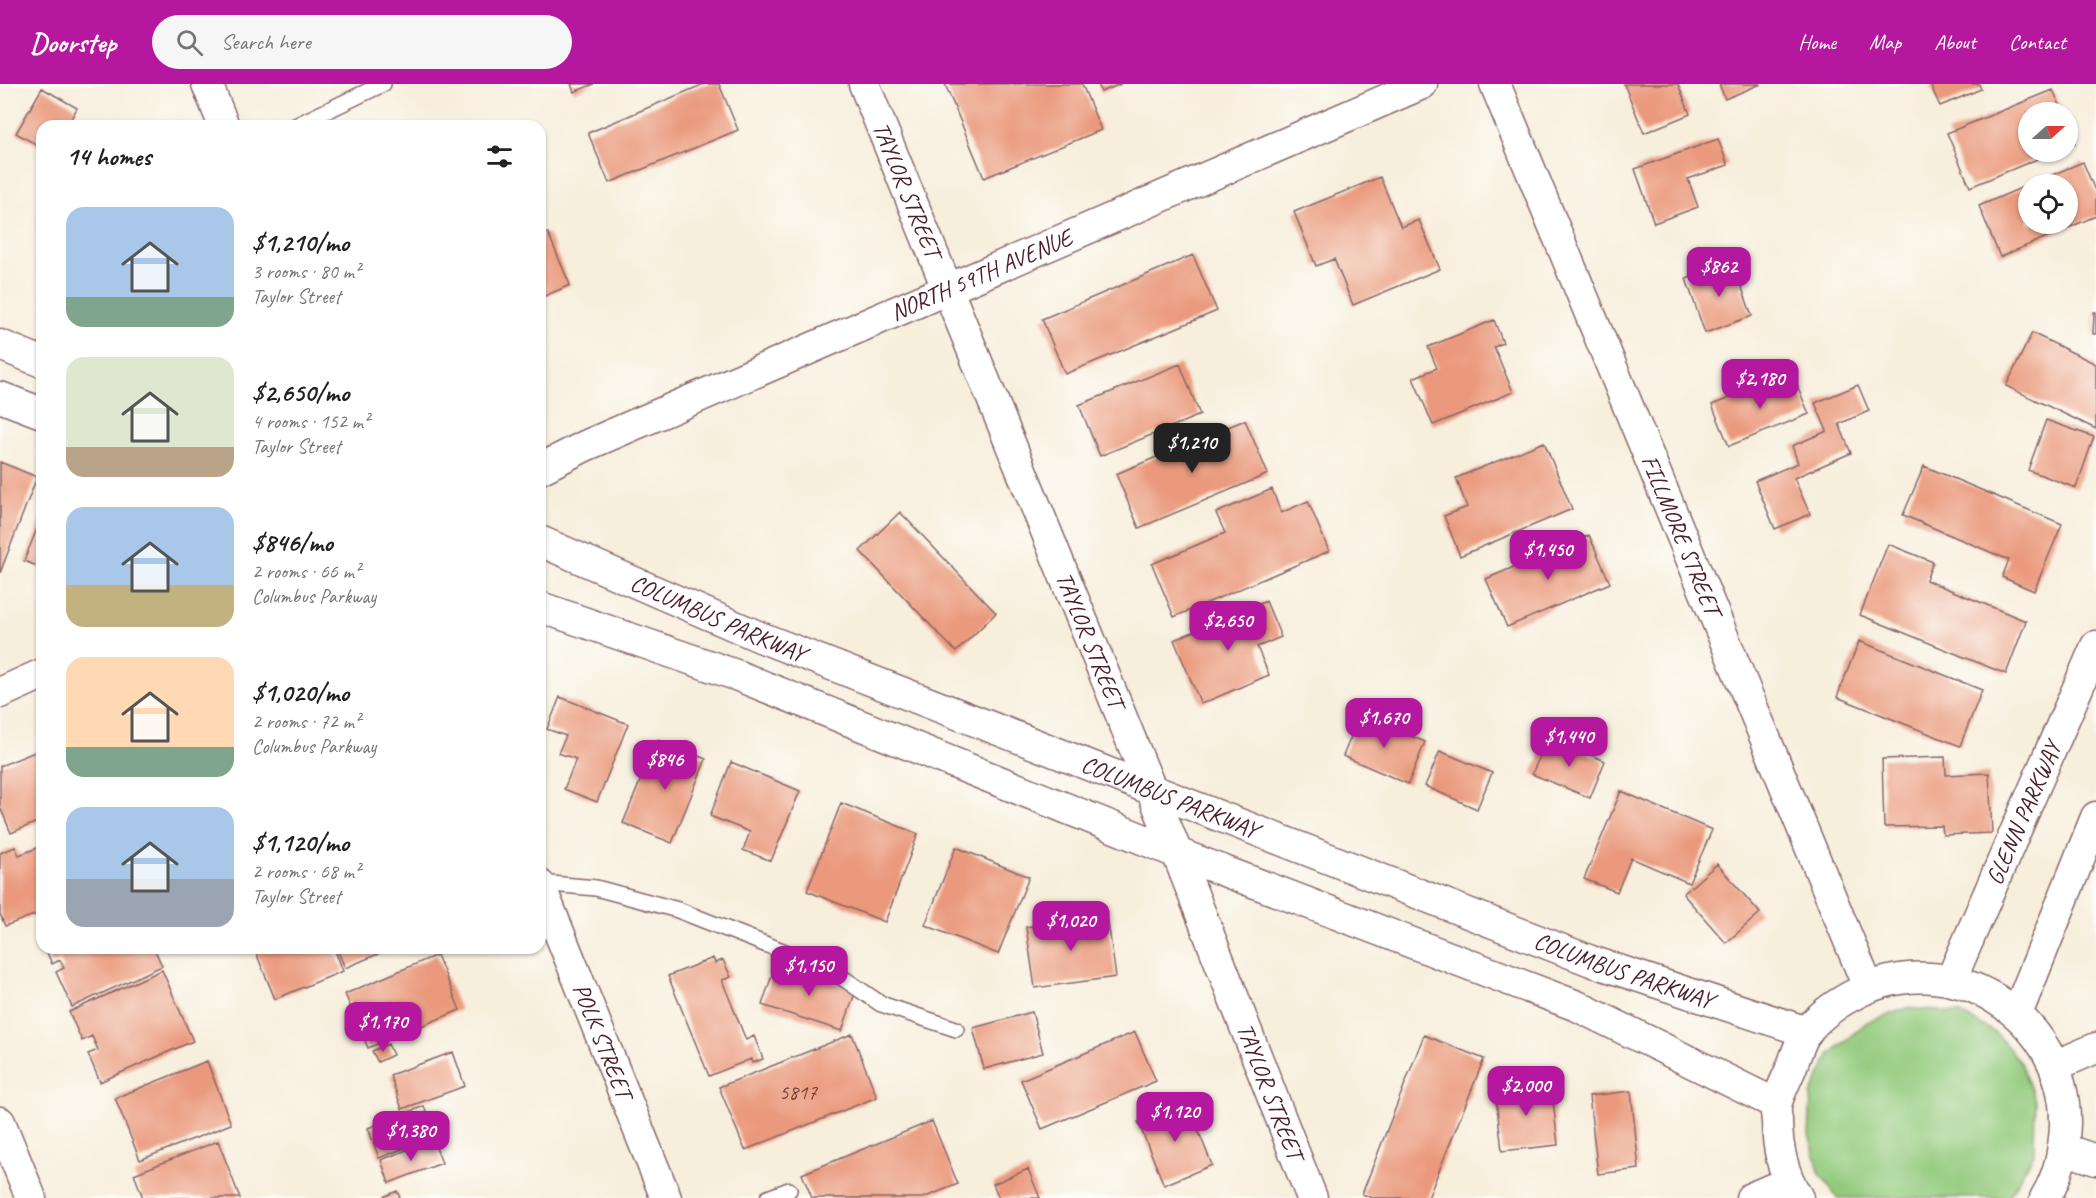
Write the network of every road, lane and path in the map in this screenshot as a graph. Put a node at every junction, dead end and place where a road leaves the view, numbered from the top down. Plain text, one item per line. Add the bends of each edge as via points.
1 (207, 84) edge
2 (382, 84) edge
3 (864, 84) edge
4 (1422, 84) edge
5 (1495, 84) edge
6 (222, 120) edge
7 (307, 120) edge
8 (948, 289) junction
9 (0, 345) edge
10 (36, 360) edge
11 (0, 397) edge
12 (36, 411) edge
13 (546, 466) edge
14 (546, 545) edge
15 (546, 609) edge
16 (2096, 646) edge
17 (36, 677) edge
18 (0, 693) edge
19 (1152, 791) junction
20 (2096, 817) edge
21 (1177, 853) junction
22 (546, 884) edge
23 (546, 899) edge
24 (1950, 980) junction
25 (1868, 987) junction
26 (2018, 1014) junction
27 (956, 1029) dead end
28 (1807, 1032) junction
29 (2096, 1048) edge
30 (2055, 1066) junction
31 (1776, 1104) junction
32 (0, 1122) edge
33 (2064, 1149) junction
34 (2096, 1160) edge
35 (789, 1190) dead end
36 (1793, 1190) edge
37 (2054, 1196) edge
38 (31, 1198) edge
39 (666, 1198) edge
40 (768, 1198) edge
41 (1312, 1198) edge
42 (1751, 1198) edge

1 - 6 street
2 - 7 lane
3 - 8 street, TAYLOR STREET
4 - 8 street, NORTH 59TH AVENUE
5 - 25 street, FILLMORE STREET
8 - 13 street, NORTH 59TH AVENUE
8 - 19 street, TAYLOR STREET
9 - 10 street
11 - 12 street
14 - 19 street, COLUMBUS PARKWAY via 760,637
15 - 21 street, COLUMBUS PARKWAY via 736,675
16 - 24 street, GLENN PARKWAY
17 - 18 street
19 - 21 street, TAYLOR STREET
19 - 28 street, COLUMBUS PARKWAY via 1591,961
20 - 26 street
21 - 31 street, COLUMBUS PARKWAY via 1578,1006
21 - 41 street, TAYLOR STREET
22 - 27 lane via 596,888 678,910 831,970 881,1004
23 - 39 street, POLK STREET
24 - 25 street via 1895,979
24 - 26 street via 1986,993
25 - 28 street via 1834,1005
26 - 30 street via 2039,1038
28 - 31 street
29 - 30 street
30 - 33 street via 2065,1107
31 - 36 street via 1777,1144
32 - 38 street
33 - 34 street
33 - 37 street
35 - 40 lane
36 - 42 street

